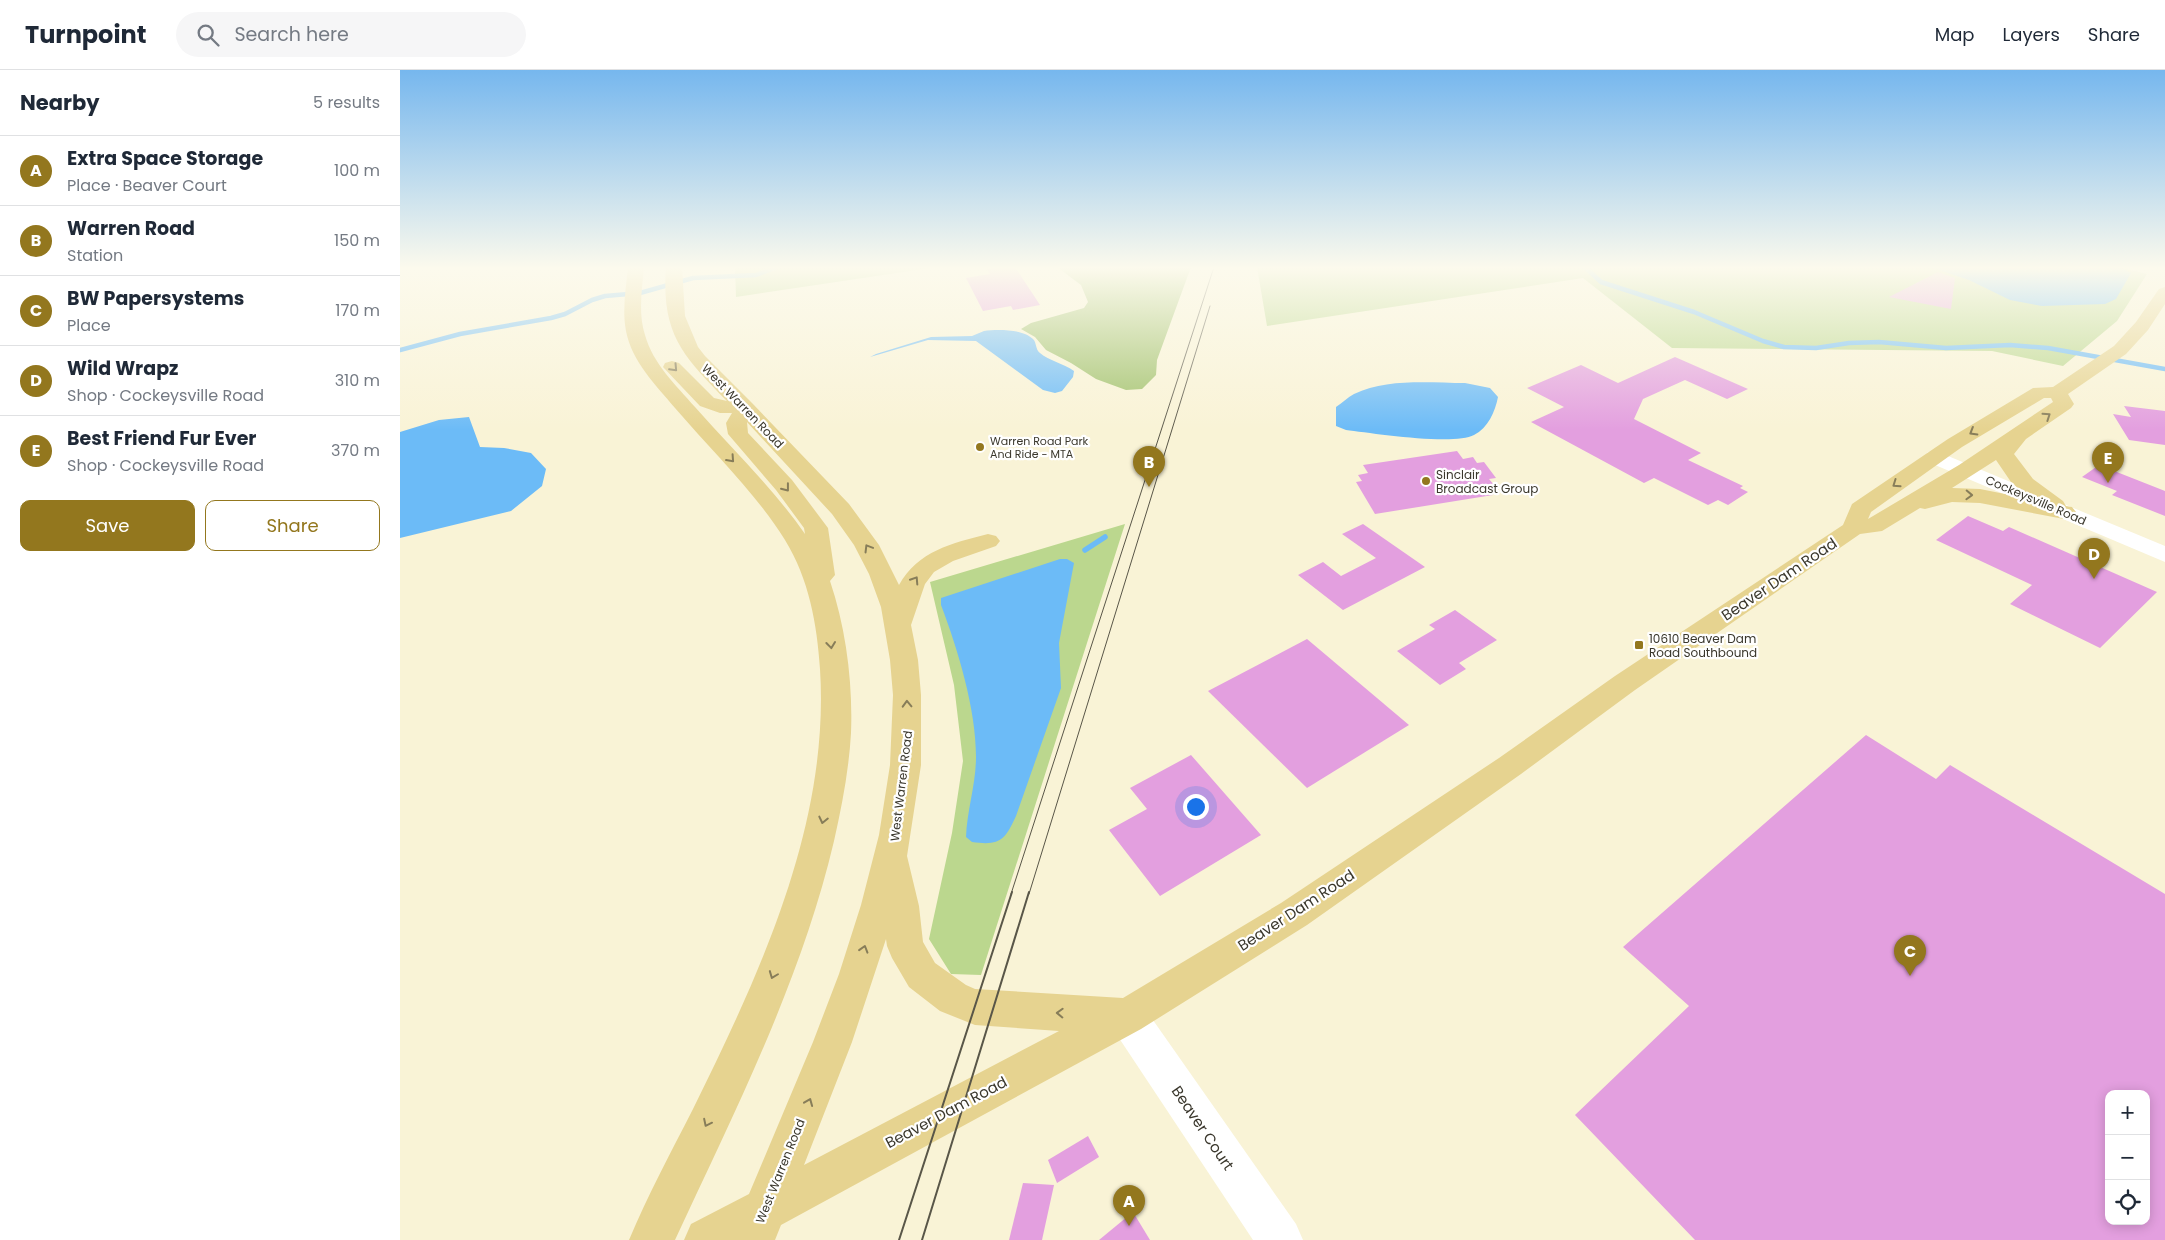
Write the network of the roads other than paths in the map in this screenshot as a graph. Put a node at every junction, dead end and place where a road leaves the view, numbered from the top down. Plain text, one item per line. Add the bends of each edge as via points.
1 (634, 322) edge
2 (640, 322) edge
3 (676, 322) edge
4 (2145, 322) edge
5 (2057, 393) junction
6 (746, 408) junction
7 (2018, 436) junction
8 (1936, 456) junction
9 (1967, 470) junction
10 (1904, 507) junction
11 (2064, 512) junction
12 (1854, 528) junction
13 (988, 541) dead end
14 (2165, 555) edge
15 (826, 613) junction
16 (898, 626) junction
17 (892, 857) junction
18 (1126, 1016) junction
19 (758, 1226) edge
20 (652, 1240) edge
21 (707, 1240) edge
22 (1280, 1240) edge

1 -> 15 main road via 642,355 650,366 792,532 816,579
2 -> 6 main road via 661,354 707,402 720,407
3 - 6 main road, West Warren Road via 686,344 698,360
4 - 5 main road via 2120,350
7 -> 5 main road, Beaver Dam Road via 2064,404
5 -> 8 main road via 2040,392
6 -> 15 main road via 736,424 738,434 784,485 816,528
16 -> 6 main road, West Warren Road via 888,591 854,524
7 - 9 main road, Beaver Dam Road
7 - 11 main road via 2003,454 2010,467 2031,489
8 - 9 street, Cockeysville Road
8 -> 12 main road via 1860,509
9 - 10 main road, Beaver Dam Road
9 - 11 street, Cockeysville Road
10 -> 11 main road via 1951,495 1968,495
10 - 12 main road, Beaver Dam Road via 1874,526
11 - 14 street, Cockeysville Road
12 - 18 main road, Beaver Dam Road via 1294,914
16 -> 13 main road via 912,583 929,564
15 -> 20 main road via 835,687 835,741 826,805 811,872 773,976
17 -> 16 main road, West Warren Road via 908,726 906,668
18 -> 17 main road via 975,1006 953,998 922,975 905,946
19 -> 17 main road, West Warren Road via 817,1082 858,969
18 - 19 main road, Beaver Dam Road
18 - 22 street, Beaver Court
19 - 21 main road, Beaver Dam Road

